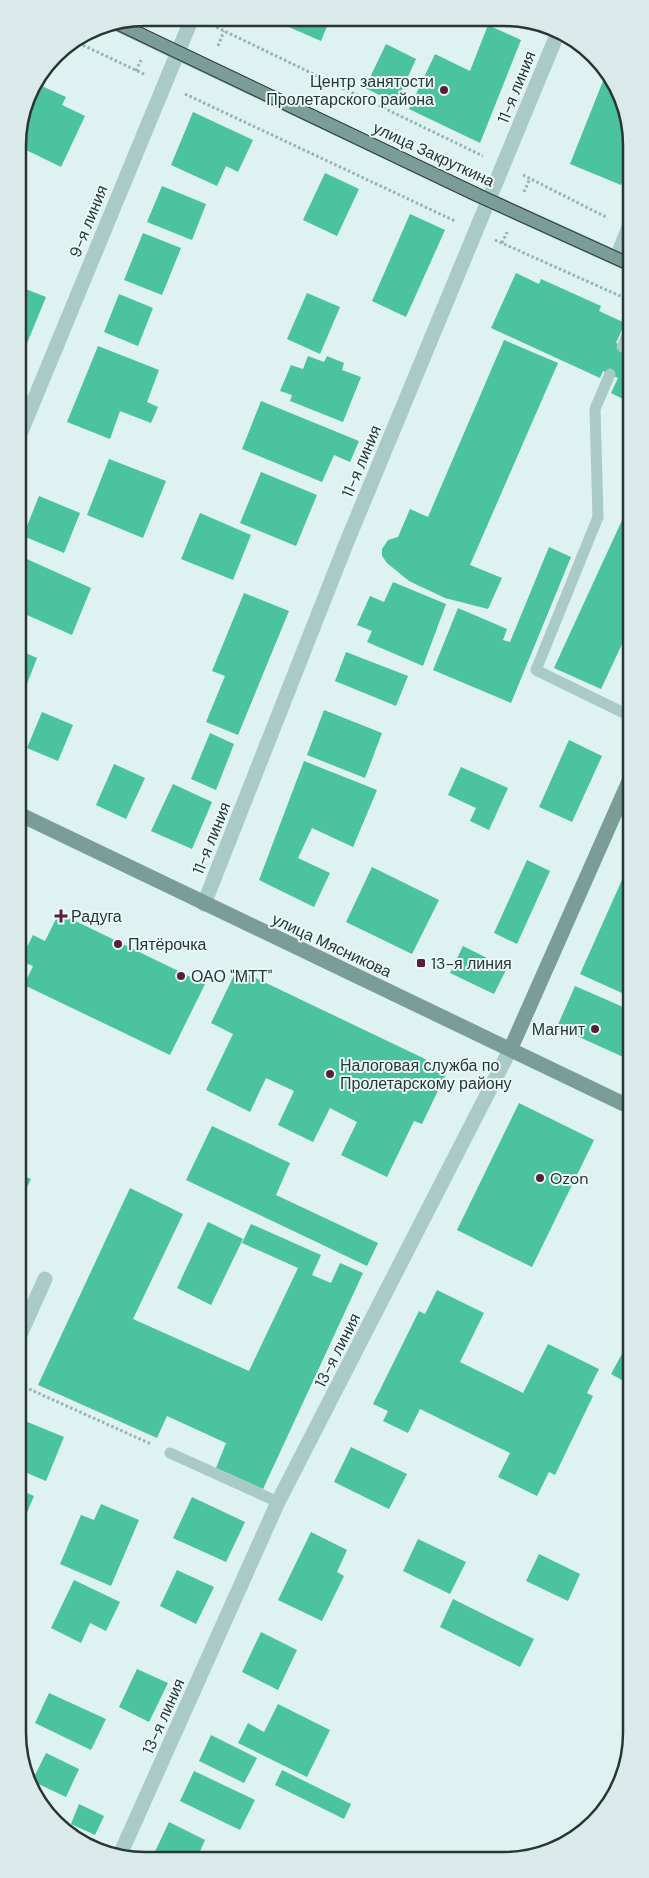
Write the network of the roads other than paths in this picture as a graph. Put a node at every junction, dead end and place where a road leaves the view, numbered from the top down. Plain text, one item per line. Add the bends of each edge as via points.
1 (195, 26) edge
2 (127, 28) edge
3 (555, 39) edge
4 (177, 51) junction
5 (489, 200) junction
6 (623, 237) edge
7 (615, 257) junction
8 (623, 261) edge
9 (610, 374) dead end
10 (27, 418) edge
11 (623, 712) edge
12 (623, 796) edge
13 (27, 818) edge
14 (204, 904) junction
15 (511, 1048) junction
16 (622, 1103) edge
17 (45, 1279) dead end
18 (26, 1323) edge
19 (170, 1453) road end
20 (278, 1502) junction
21 (123, 1849) edge

1 - 4 street, 9-я линия
2 - 4 street, улица Закруткина
3 - 5 street, 11-я линия
4 - 5 street, улица Закруткина
4 - 10 street, 9-я линия
5 - 7 street, улица Закруткина
5 - 14 street, 11-я линия via 346,544
6 - 7 lane
7 - 8 street, улица Закруткина
9 - 11 lane via 595,409 598,517 536,670
12 - 15 street, 13-я линия
13 - 14 street, улица Мясникова
14 - 15 street, улица Мясникова
15 - 16 street, улица Мясникова
15 - 20 street, 13-я линия
17 - 18 street
19 - 20 lane
20 - 21 street, 13-я линия

